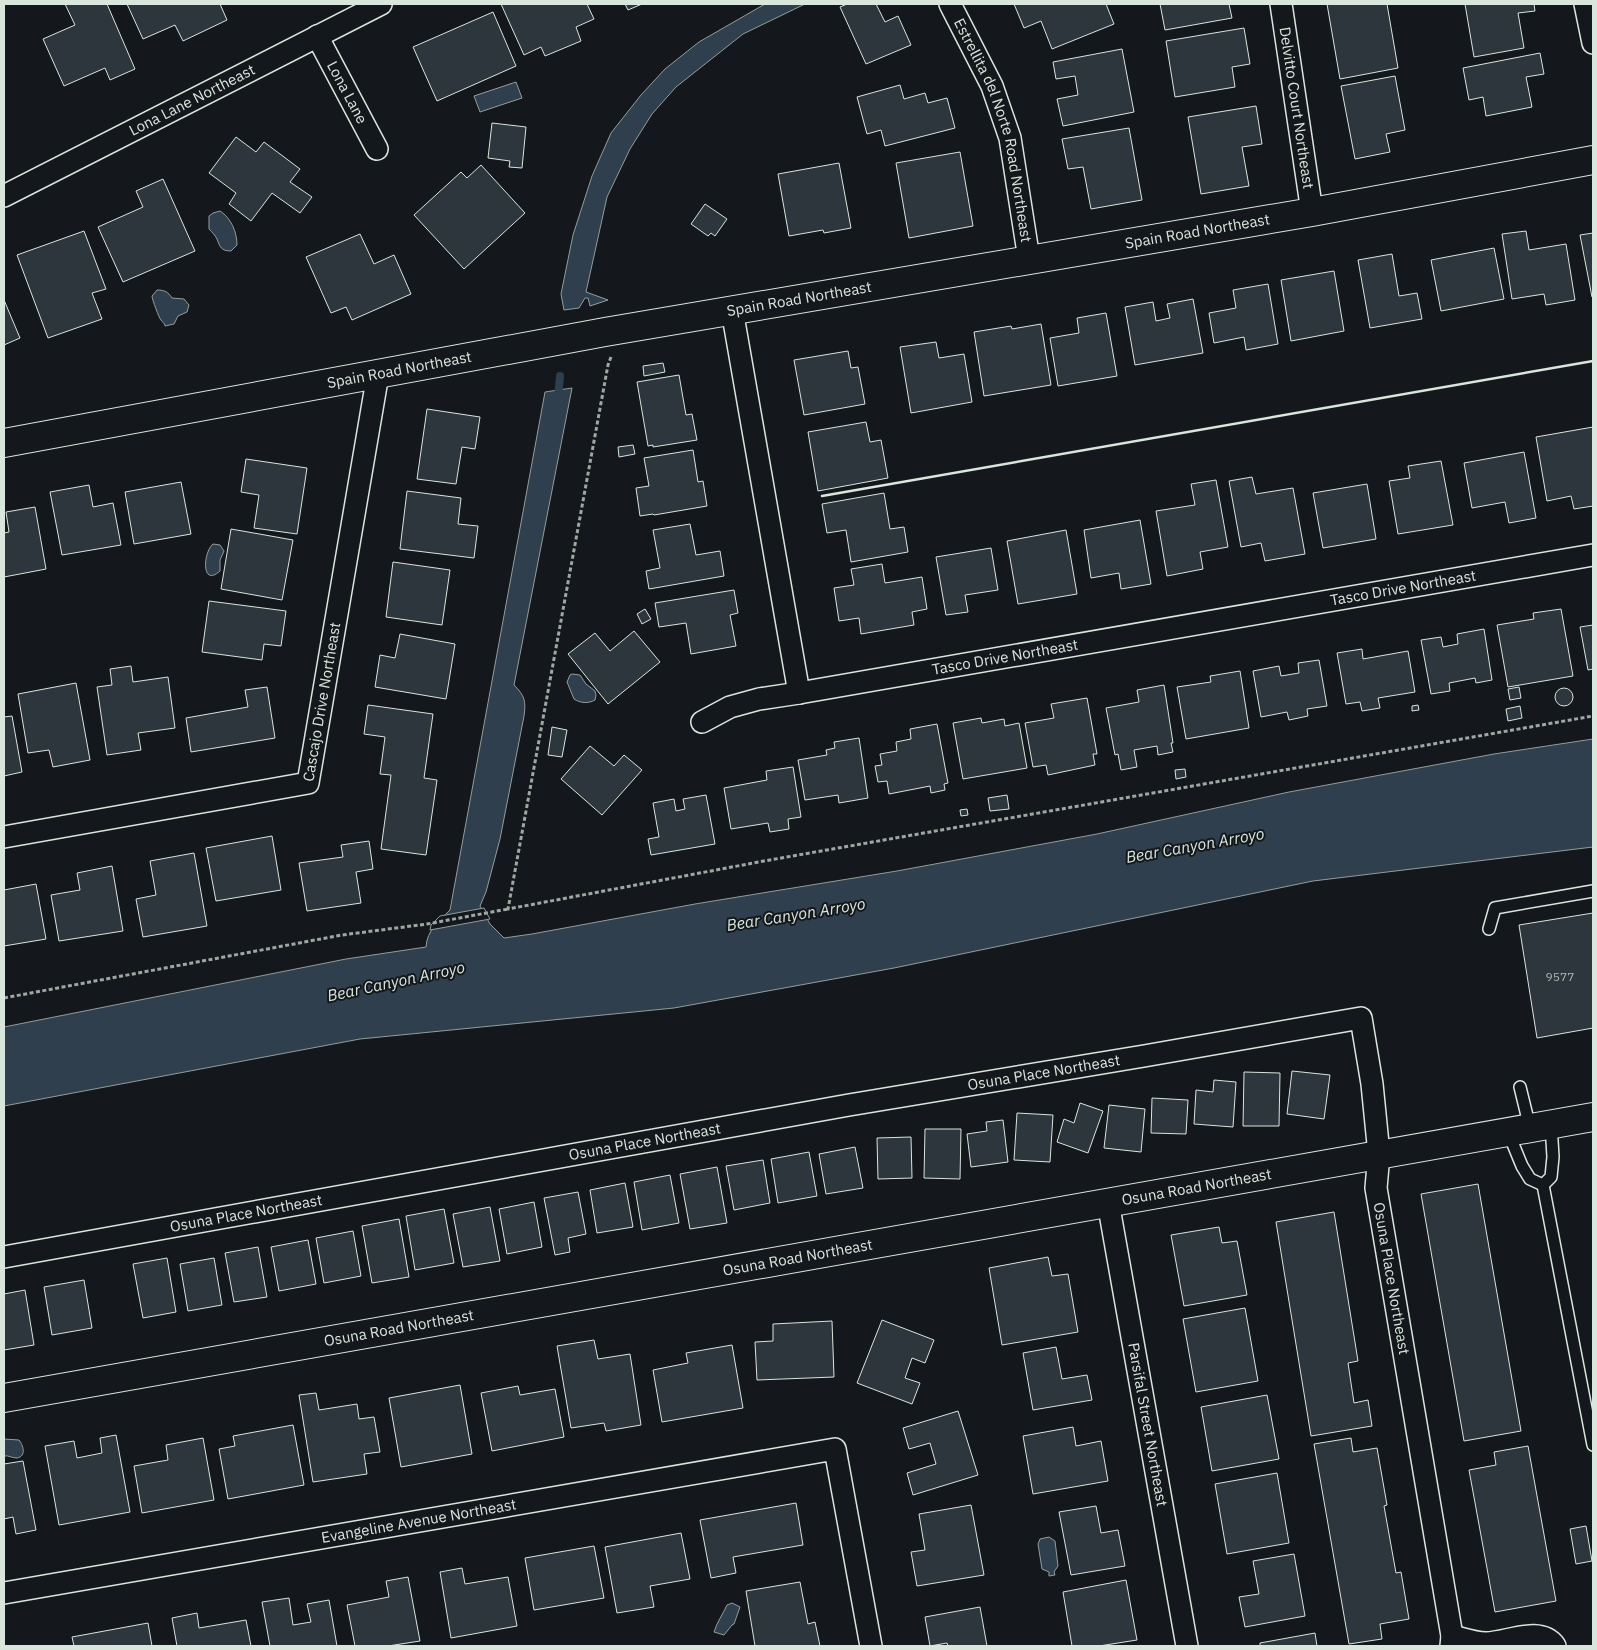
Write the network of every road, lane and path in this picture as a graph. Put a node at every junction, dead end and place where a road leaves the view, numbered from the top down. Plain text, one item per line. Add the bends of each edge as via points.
1 (381, 4) edge
2 (950, 4) edge
3 (1281, 4) edge
4 (1585, 4) edge
5 (317, 36) junction
6 (1593, 43) edge
7 (377, 149) dead end
8 (1593, 160) edge
9 (4, 196) edge
10 (1312, 212) junction
11 (1029, 259) junction
12 (732, 310) junction
13 (613, 330) junction
14 (378, 374) junction
15 (4, 443) edge
16 (1593, 555) edge
17 (799, 693) junction
18 (1593, 716) edge
19 (702, 722) dead end
20 (4, 837) edge
21 (1593, 891) edge
22 (508, 909) junction
23 (1489, 929) dead end
24 (4, 998) edge
25 (1520, 1087) dead end
26 (1593, 1117) edge
27 (1530, 1128) junction
28 (1379, 1154) junction
29 (1543, 1185) junction
30 (1108, 1202) junction
31 (4, 1257) edge
32 (4, 1398) edge
33 (1593, 1445) edge
34 (4, 1593) edge
35 (1452, 1641) edge
36 (871, 1646) edge
37 (1187, 1646) edge
38 (1555, 1646) edge

1 - 5 street, Lona Lane Northeast
2 - 11 street, Estrellita del Norte Road Northeast via 992,86 1010,138
3 - 10 street, Delvitto Court Northeast
4 - 6 street
5 - 7 street, Lona Lane
5 - 9 street, Lona Lane Northeast
8 - 10 street, Spain Road Northeast
10 - 11 street, Spain Road Northeast
11 - 12 street, Spain Road Northeast
12 - 13 street, Spain Road Northeast
12 - 17 street
13 - 14 street, Spain Road Northeast
13 - 22 path
14 - 15 street, Spain Road Northeast
14 - 20 street, Cascajo Drive Northeast via 308,783
16 - 17 street, Tasco Drive Northeast
17 - 19 street, Tasco Drive Northeast via 737,705
18 - 22 path
21 - 23 lane via 1495,908
22 - 24 path via 342,935
25 - 27 lane
26 - 27 street, Osuna Road Northeast
27 - 28 street, Osuna Road Northeast
27 - 29 lane via 1522,1166 1530,1179
27 - 29 lane via 1553,1157 1551,1177
28 - 30 street, Osuna Road Northeast
28 - 31 street, Osuna Place Northeast via 1361,1018 849,1104
28 - 35 street, Osuna Place Northeast via 1376,1188
29 - 33 lane
30 - 32 street, Osuna Road Northeast
30 - 37 street, Parsifal Street Northeast
34 - 36 street, Evangeline Avenue Northeast via 835,1449
35 - 38 street, Osuna Place Northeast via 1489,1643 1543,1636

